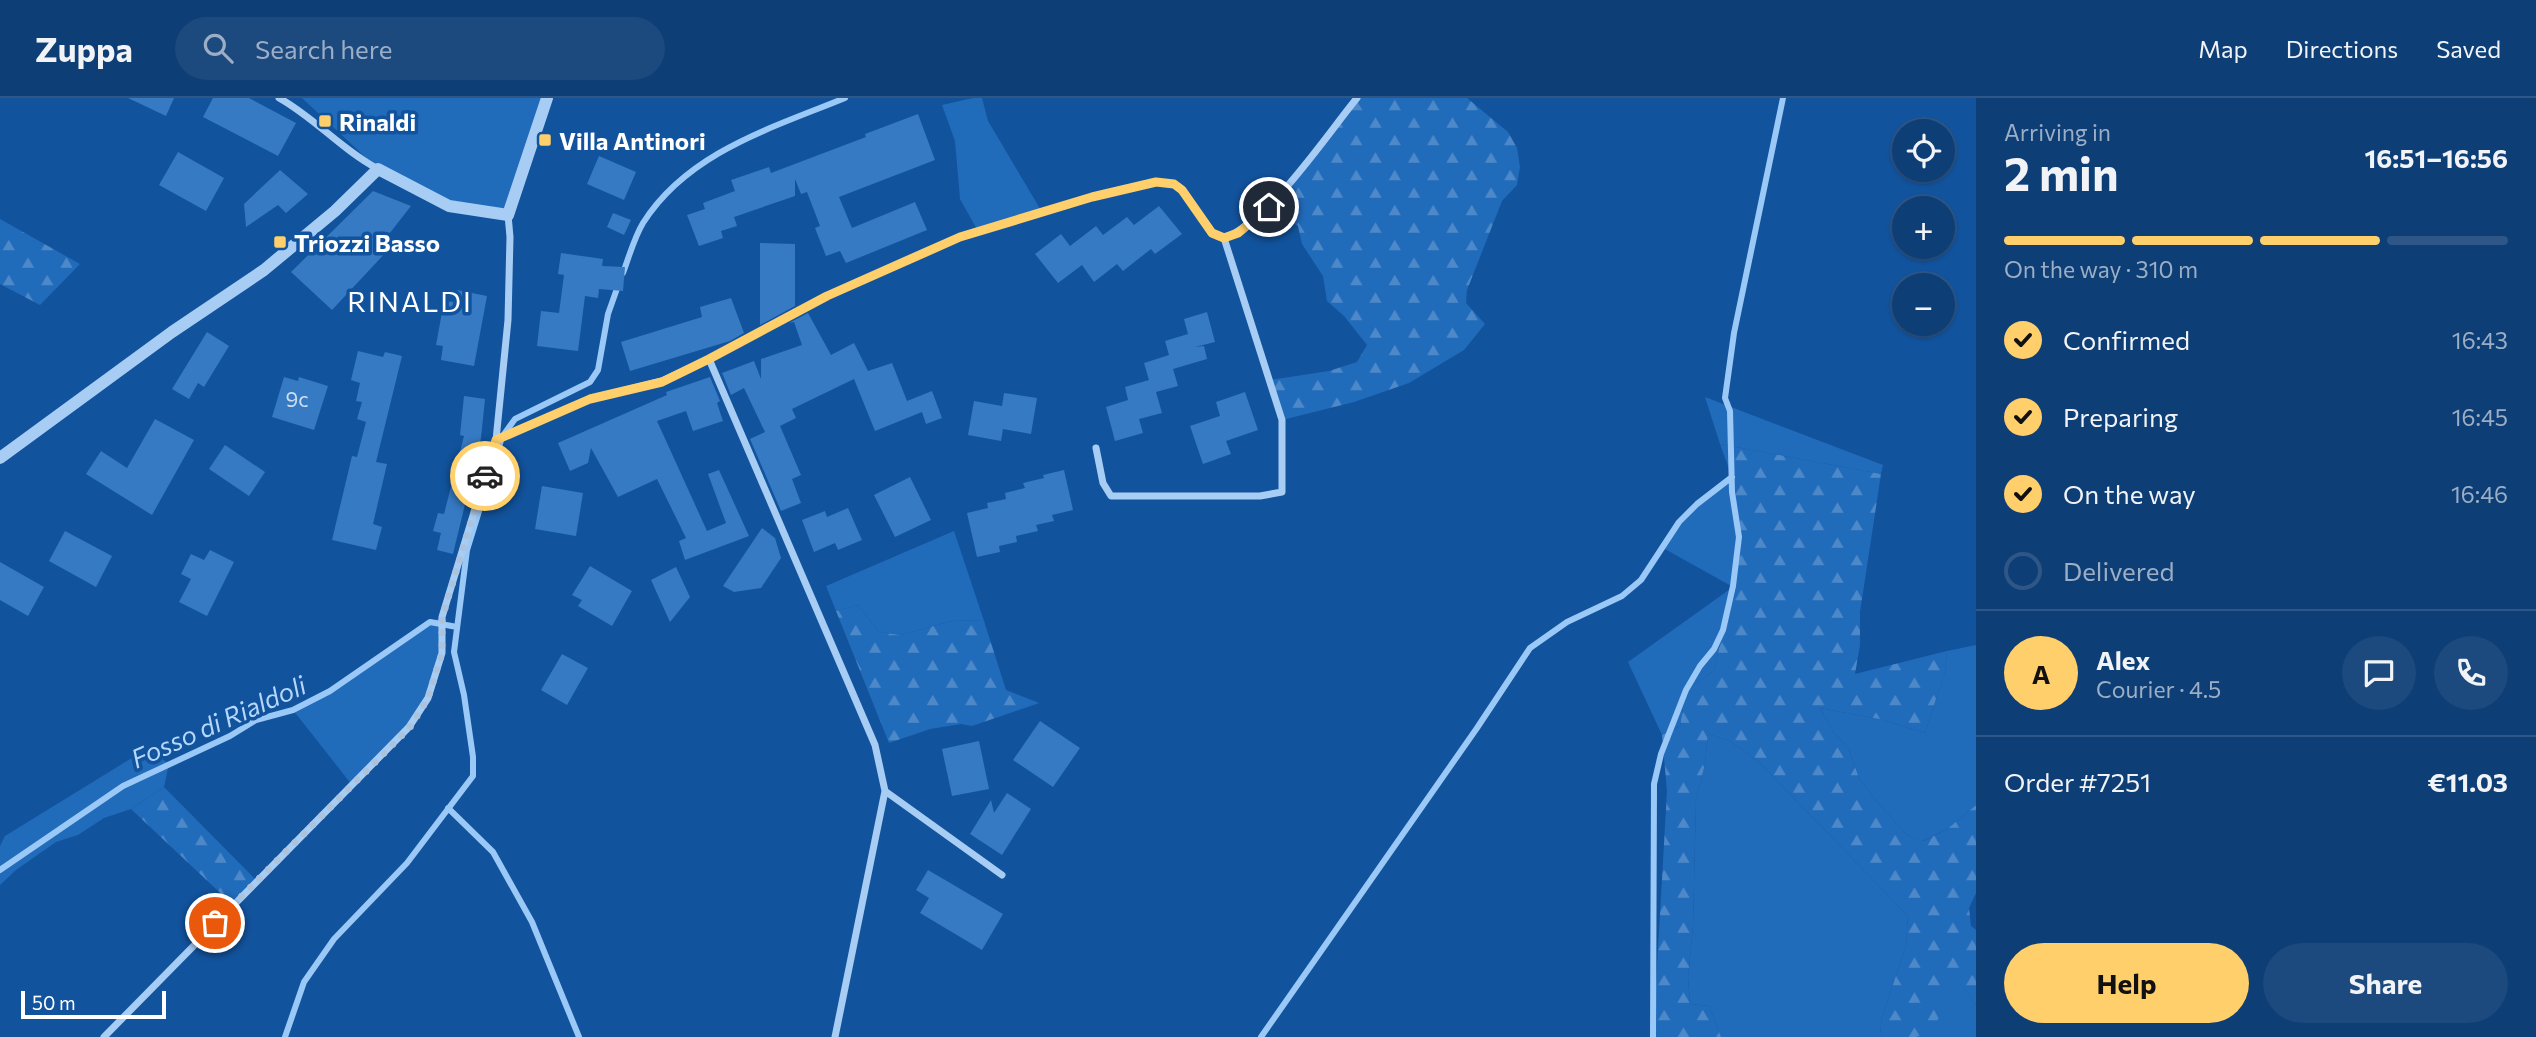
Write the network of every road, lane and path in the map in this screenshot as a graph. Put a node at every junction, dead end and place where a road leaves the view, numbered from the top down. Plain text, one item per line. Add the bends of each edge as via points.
1 (279, 98) edge
2 (547, 98) edge
3 (1357, 98) edge
4 (379, 169) junction
5 (508, 215) junction
6 (1224, 238) junction
7 (709, 359) junction
8 (496, 440) junction
9 (1096, 448) dead end
10 (0, 458) edge
11 (885, 791) junction
12 (1002, 874) dead end
13 (104, 1037) edge
14 (835, 1037) edge

1 - 4 street
2 - 5 street
3 - 6 street via 1269,207 1238,233
4 - 5 street via 449,206
4 - 10 street via 264,270
5 - 8 street via 508,320
6 - 7 street via 1212,233 1174,184 1156,182 1092,197 960,237 827,296
6 - 9 street via 1282,420 1282,492 1261,496 1111,496 1103,483
7 - 8 street via 662,382 590,399
7 - 11 street via 875,745
8 - 13 street via 442,618 442,653 428,698 410,727
11 - 12 street
11 - 14 street

